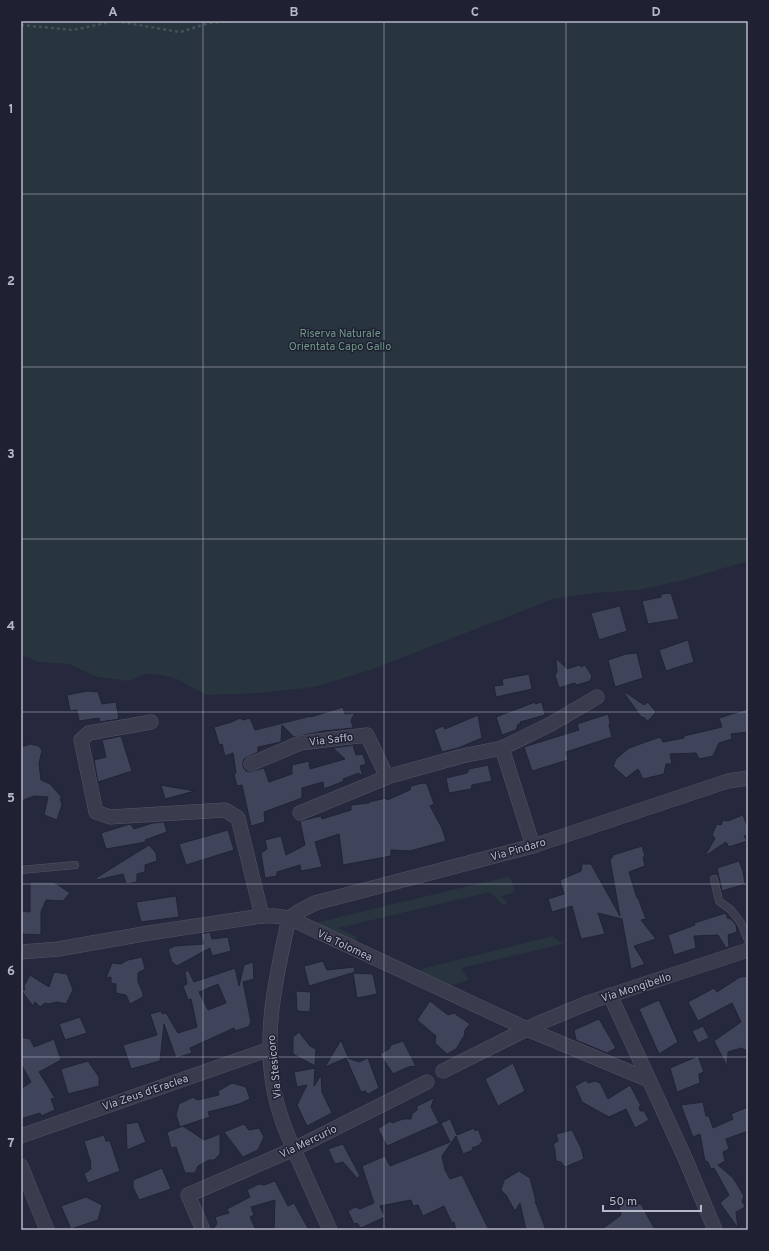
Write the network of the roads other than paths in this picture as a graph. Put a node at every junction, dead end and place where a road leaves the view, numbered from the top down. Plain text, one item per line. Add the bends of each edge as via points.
1 (596, 697) dead end
2 (151, 722) dead end
3 (502, 748) junction
4 (251, 764) dead end
5 (387, 777) junction
6 (748, 778) edge
7 (300, 813) dead end
8 (533, 846) junction
9 (75, 865) dead end
10 (21, 870) edge
11 (714, 879) dead end
12 (262, 916) junction
13 (289, 918) junction
14 (748, 940) edge
15 (748, 950) edge
16 (21, 952) edge
17 (610, 995) junction
18 (527, 1029) junction
19 (270, 1048) junction
20 (443, 1071) dead end
21 (649, 1080) junction
22 (427, 1082) dead end
23 (21, 1136) edge
24 (294, 1149) junction
25 (21, 1166) edge
26 (47, 1230) edge
27 (203, 1230) edge
28 (330, 1230) edge
29 (715, 1230) edge

1 - 3 street via 551,724
2 - 12 street via 89,733 81,740 96,812 110,817 225,810 238,818
3 - 5 street via 462,756
3 - 8 street
4 - 5 street, Via Saffo via 300,743 368,735
5 - 7 street
6 - 8 street, Via Pindaro via 728,781
8 - 13 street, Via Pindaro via 315,903
9 - 10 lane
11 - 14 lane via 719,901 731,910 741,923
12 - 13 street, Via Tolomea
12 - 16 street, Via Tolomea via 58,949
13 - 18 street, Via Tolomea
13 - 19 street, Via Stesicoro via 273,993
15 - 17 street, Via Mongibello
17 - 18 street, Via Mongibello
17 - 21 street
18 - 20 street, Via Mongibello
18 - 21 street, Via Tolomea
19 - 23 street, Via Zeus d'Eraclea
19 - 24 street, Via Stesicoro via 275,1095
21 - 29 street
22 - 24 street, Via Mercurio
24 - 27 street, Via Mercurio via 188,1195
24 - 28 street, Via Stesicoro
25 - 26 street

